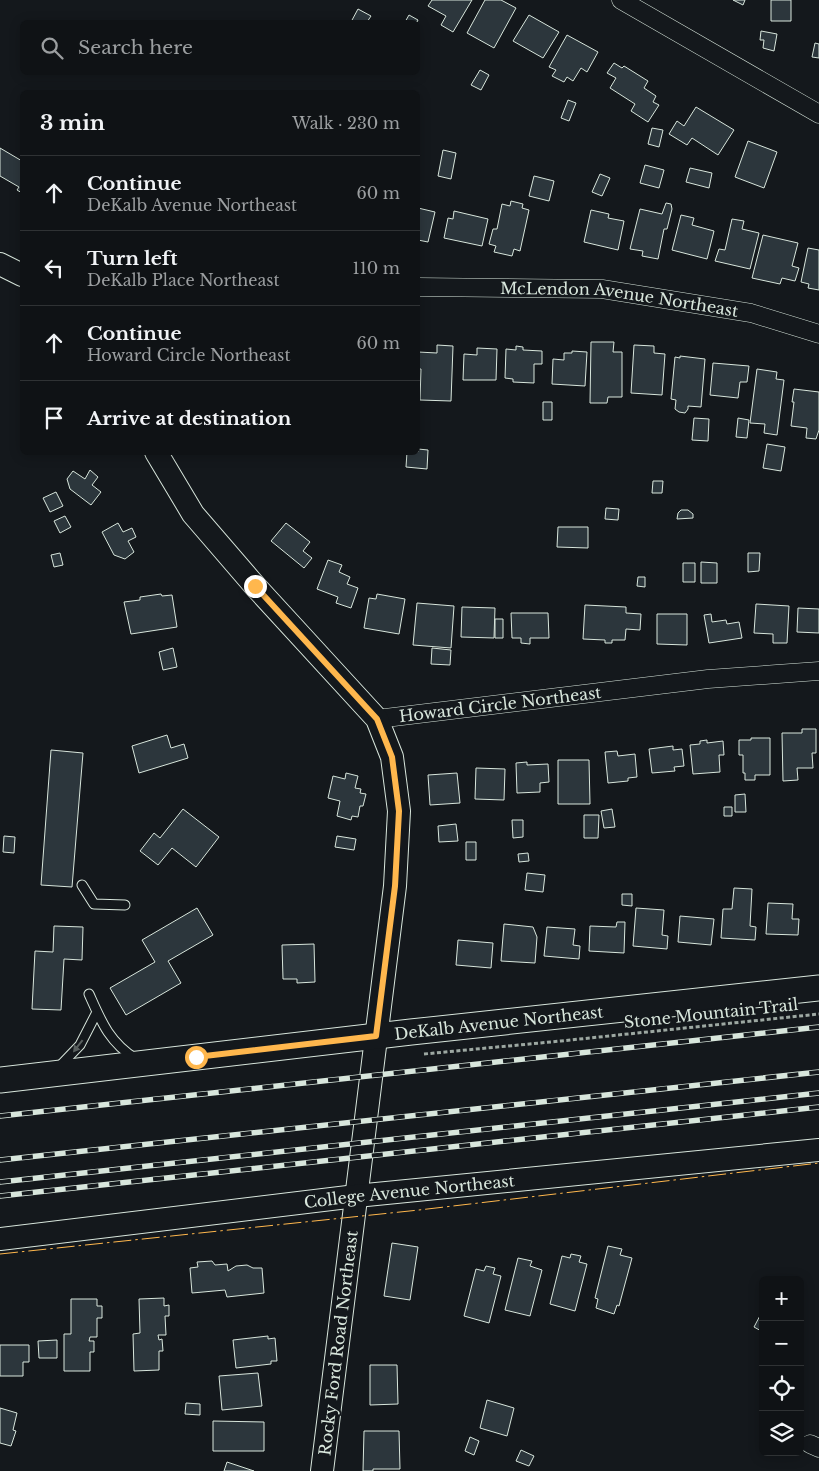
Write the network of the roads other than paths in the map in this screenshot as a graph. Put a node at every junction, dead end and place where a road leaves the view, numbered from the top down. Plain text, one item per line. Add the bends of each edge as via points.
1 (621, 0) edge
2 (819, 114) edge
3 (0, 264) edge
4 (20, 274) edge
5 (420, 287) edge
6 (819, 334) edge
7 (158, 455) edge
8 (819, 671) edge
9 (377, 719) junction
10 (82, 885) dead end
11 (126, 906) dead end
12 (819, 988) edge
13 (89, 994) dead end
14 (97, 1012) junction
15 (376, 1036) junction
16 (143, 1064) junction
17 (52, 1074) junction
18 (0, 1080) edge
19 (819, 1150) edge
20 (356, 1196) junction
21 (0, 1240) edge
22 (322, 1471) edge

1 - 2 street
3 - 4 street
5 - 6 street, McLendon Avenue Northeast via 602,289 751,314
7 - 9 street, Howard Circle Northeast via 193,514
8 - 9 street, Howard Circle Northeast via 708,679
9 - 15 street, Rocky Ford Road Northeast via 392,757 399,811 395,886
10 - 11 lane via 94,904
12 - 15 main road, DeKalb Avenue Northeast
13 - 14 lane
14 - 16 lane via 123,1051
14 -> 17 lane via 80,1045
15 - 16 main road, DeKalb Avenue Northeast
15 - 20 street, Rocky Ford Road Northeast
16 - 17 main road, DeKalb Avenue Northeast
17 - 18 main road, DeKalb Avenue Northeast
19 - 20 street, College Avenue Northeast
20 - 21 street, College Avenue Northeast
20 - 22 street, Rocky Ford Road Northeast

